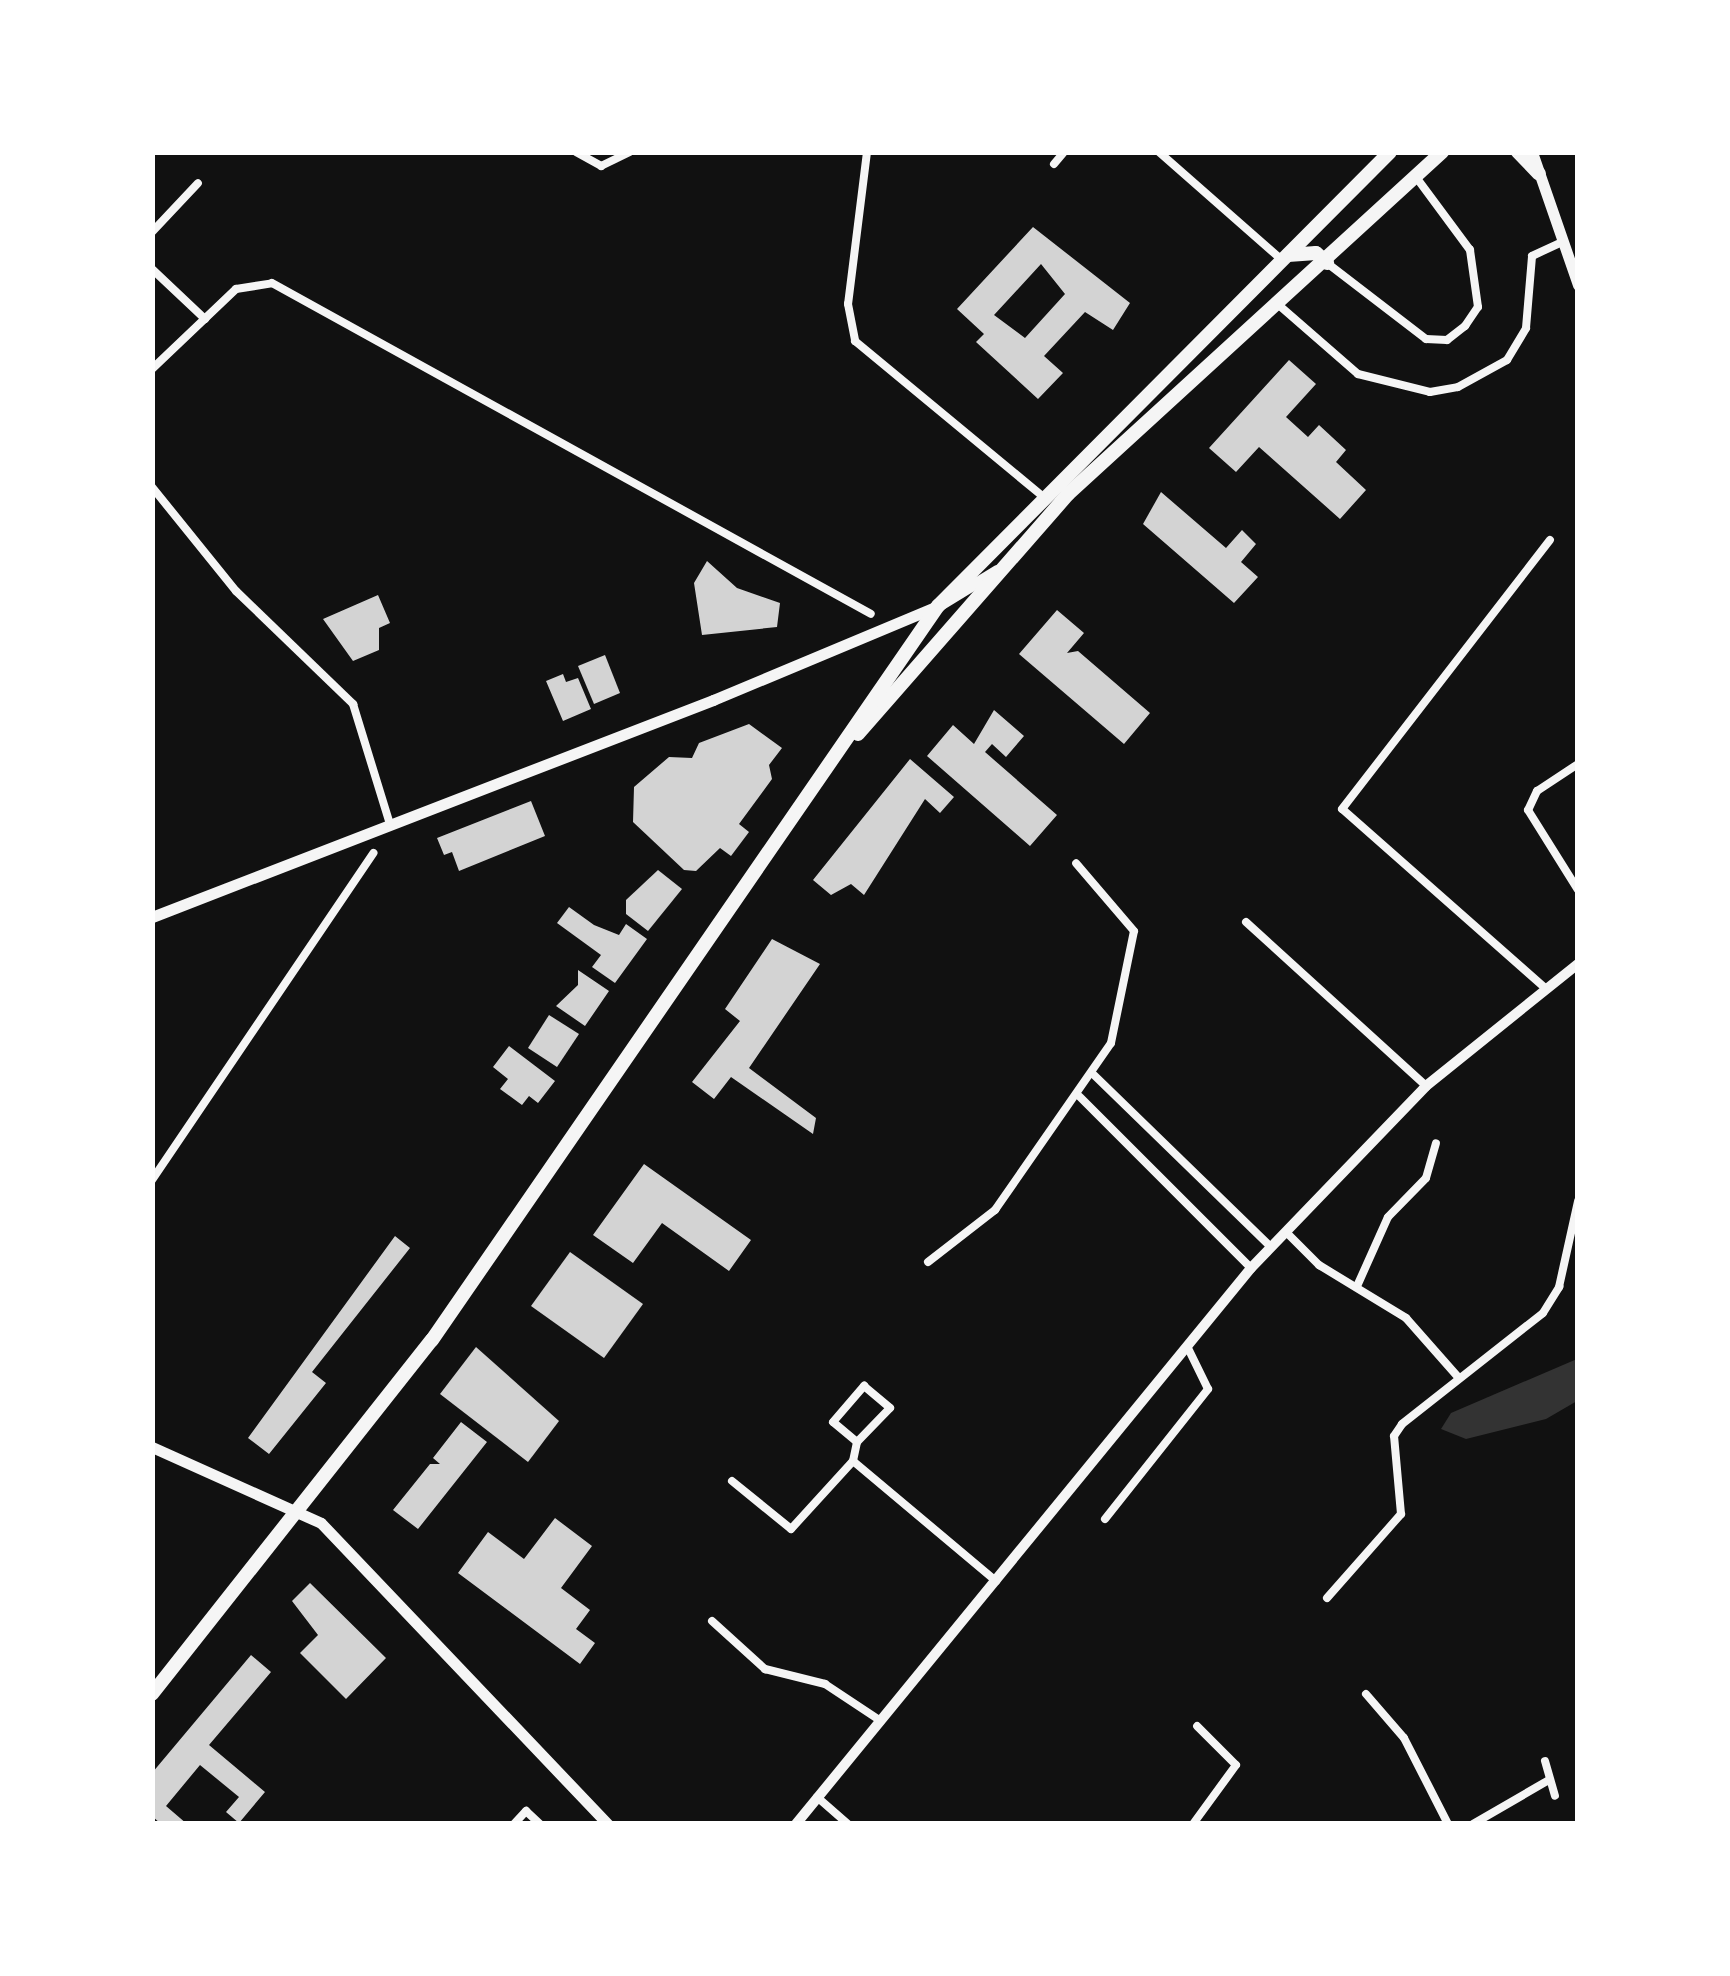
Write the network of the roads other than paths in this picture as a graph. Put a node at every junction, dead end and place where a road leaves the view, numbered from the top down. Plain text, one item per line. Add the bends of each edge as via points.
1 (576, 152) edge
2 (630, 152) edge
3 (867, 152) edge
4 (1064, 152) edge
5 (1159, 152) edge
6 (1390, 152) edge
7 (1442, 152) edge
8 (1518, 152) edge
9 (1532, 152) edge
10 (1540, 152) edge
11 (1054, 164) dead end
12 (1540, 174) junction
13 (1416, 177) junction
14 (198, 184) dead end
15 (152, 232) edge
16 (1562, 242) junction
17 (1285, 257) junction
18 (1327, 263) junction
19 (152, 269) edge
20 (1578, 285) edge
21 (1281, 307) junction
22 (205, 319) junction
23 (152, 369) edge
24 (152, 487) edge
25 (1040, 494) junction
26 (1550, 540) dead end
27 (997, 570) junction
28 (938, 606) junction
29 (871, 614) dead end
30 (840, 753) junction
31 (1578, 764) edge
32 (390, 824) junction
33 (373, 853) dead end
34 (1076, 864) dead end
35 (1578, 890) edge
36 (152, 917) edge
37 (1246, 922) dead end
38 (1578, 964) edge
39 (1544, 987) junction
40 (1094, 1075) junction
41 (1426, 1086) junction
42 (1080, 1097) junction
43 (1436, 1143) dead end
44 (152, 1180) edge
45 (1578, 1201) edge
46 (1286, 1232) junction
47 (1271, 1247) junction
48 (928, 1262) dead end
49 (1252, 1268) junction
50 (1358, 1284) junction
51 (1188, 1348) junction
52 (1458, 1378) junction
53 (857, 1442) junction
54 (152, 1447) edge
55 (853, 1460) junction
56 (732, 1481) dead end
57 (305, 1510) junction
58 (1105, 1518) dead end
59 (996, 1581) junction
60 (1326, 1598) dead end
61 (712, 1620) dead end
62 (152, 1694) edge
63 (1366, 1694) dead end
64 (880, 1721) junction
65 (1197, 1726) dead end
66 (1545, 1761) dead end
67 (1550, 1780) junction
68 (1555, 1796) dead end
69 (817, 1797) junction
70 (599, 1820) edge
71 (514, 1824) edge
72 (540, 1824) edge
73 (796, 1824) edge
74 (848, 1824) edge
75 (1193, 1824) edge
76 (1448, 1824) edge
77 (1473, 1824) edge

1 - 2 street via 601,166
3 - 25 street via 848,304 855,341
4 - 11 street
5 - 17 street
6 - 17 highway
7 - 13 highway
8 - 12 highway
9 - 12 main road
10 - 12 street
12 - 16 main road
13 - 18 highway
13 - 18 street via 1470,250 1478,307 1465,326 1448,340 1426,339
14 - 15 street
16 - 20 main road
16 - 21 street via 1532,256 1526,328 1507,360 1458,388 1430,392 1358,374
17 - 18 highway via 1316,254
17 - 25 highway
18 - 21 highway
19 - 22 street
21 - 27 highway via 1128,436
22 - 23 street
22 - 29 street via 244,284 272,284
24 - 32 street via 224,578 353,704
25 - 28 highway
26 - 39 street via 1342,809
27 - 28 main road
27 - 30 highway
28 - 30 highway
28 - 32 main road
30 - 57 highway
31 - 35 street via 1537,791 1528,810
32 - 36 main road
33 - 44 street
34 - 40 street via 1136,944
37 - 41 street
38 - 39 street
39 - 41 street
40 - 42 street
40 - 47 street
41 - 46 street
42 - 48 street via 995,1210
42 - 49 street
43 - 50 street via 1426,1178 1388,1216
45 - 52 street via 1559,1287 1543,1312
46 - 47 street
46 - 50 street via 1319,1265
47 - 49 street
49 - 51 street
50 - 52 street via 1406,1318
51 - 58 street via 1208,1389
51 - 59 street
52 - 60 street via 1394,1436 1401,1514
53 - 53 street via 890,1408 864,1386 833,1422
53 - 55 street
54 - 57 main road
55 - 56 street via 791,1529
55 - 59 street
57 - 62 highway
57 - 70 main road
59 - 64 street
61 - 64 street via 765,1669 825,1684
63 - 76 street via 1404,1738
64 - 69 street
65 - 75 street via 1236,1765
66 - 67 street
67 - 68 street
67 - 77 street
69 - 73 street
69 - 74 street
71 - 72 street via 526,1811

